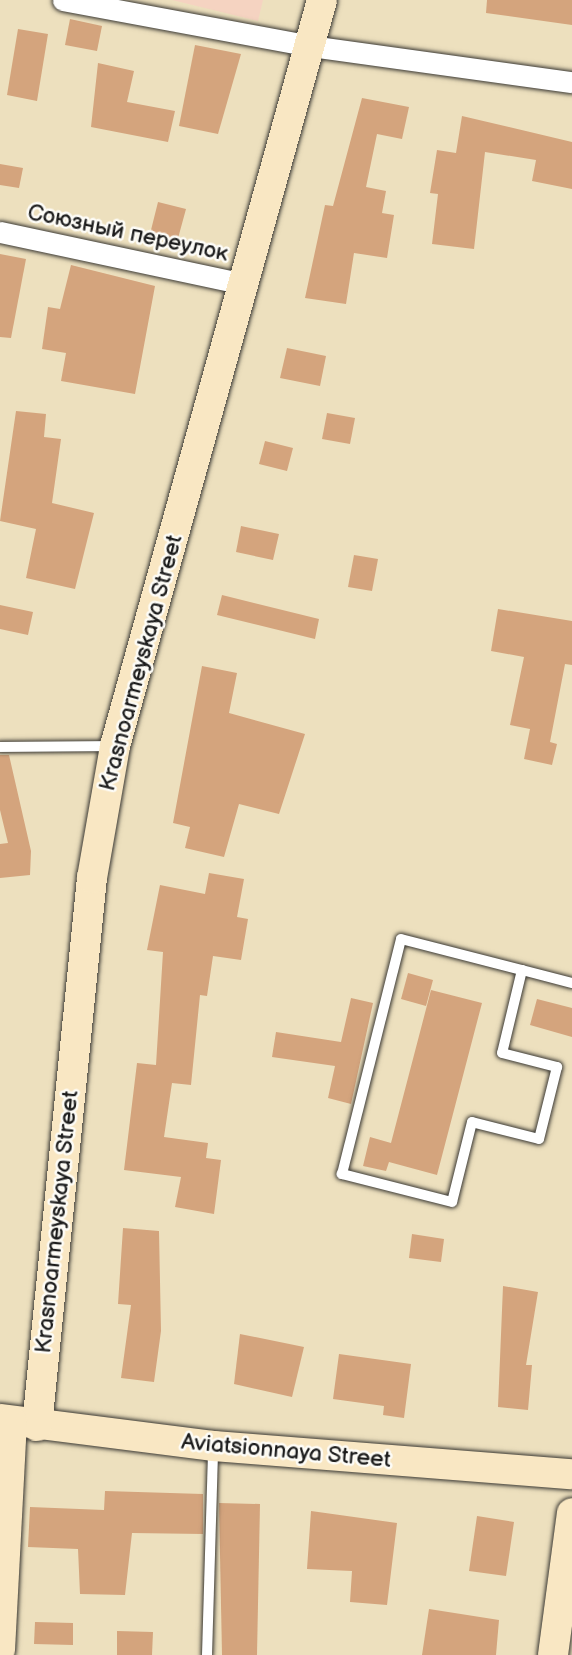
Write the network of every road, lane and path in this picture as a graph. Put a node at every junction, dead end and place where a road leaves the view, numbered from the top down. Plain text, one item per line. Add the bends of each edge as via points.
1 (63, 0) edge
2 (322, 0) edge
3 (311, 46) junction
4 (572, 82) edge
5 (0, 232) edge
6 (245, 284) junction
7 (115, 746) junction
8 (0, 747) edge
9 (522, 970) junction
10 (572, 983) edge
11 (16, 1422) edge
12 (213, 1446) junction
13 (572, 1474) edge
14 (572, 1513) edge
15 (0, 1650) edge
16 (207, 1655) edge
17 (552, 1655) edge

1 - 3 street
2 - 3 street, Krasnoarmeyskaya Street
3 - 4 street
3 - 6 street, Krasnoarmeyskaya Street
5 - 6 street, Союзный переулок
6 - 7 street, Krasnoarmeyskaya Street
7 - 8 lane
7 - 11 street, Krasnoarmeyskaya Street via 92,878
9 - 9 lane via 401,939 341,1174 452,1202 472,1122 539,1139 557,1067 502,1053
9 - 10 lane
11 - 12 street, Aviatsionnaya Street
11 - 15 street, Krasnoarmeyskaya Street
12 - 13 street, Aviatsionnaya Street
12 - 16 lane
14 - 17 street

